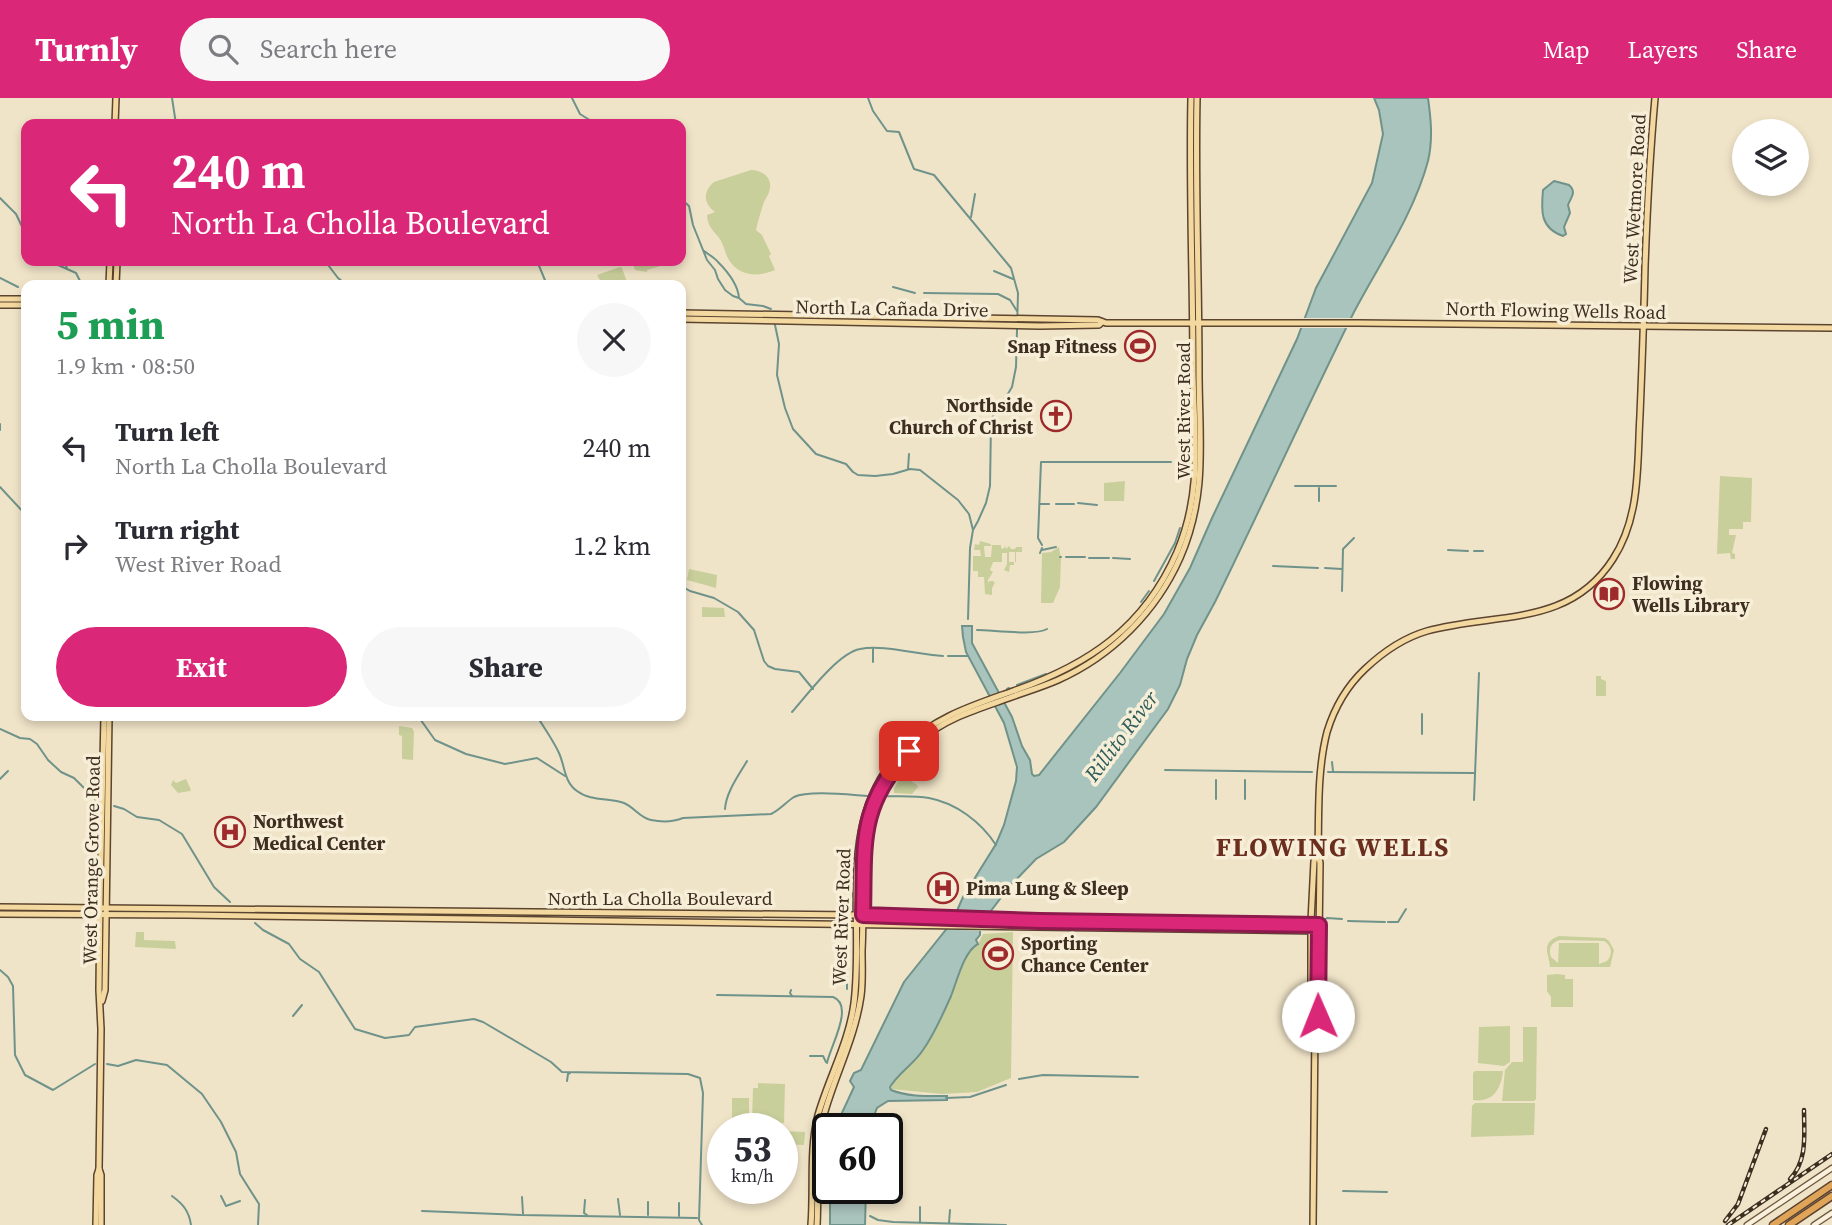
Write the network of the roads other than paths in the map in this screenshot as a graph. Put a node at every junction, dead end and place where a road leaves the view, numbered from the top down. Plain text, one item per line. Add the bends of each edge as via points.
1 (116, 98) edge
2 (1191, 98) edge
3 (1197, 98) edge
4 (1655, 98) edge
5 (115, 119) edge
6 (0, 299) edge
7 (21, 299) edge
8 (0, 305) edge
9 (21, 305) edge
10 (686, 313) edge
11 (686, 319) edge
12 (1017, 323) junction
13 (1279, 323) joint
14 (1196, 324) junction
15 (1644, 327) junction
16 (1832, 328) edge
17 (107, 721) edge
18 (107, 721) edge
19 (874, 797) junction
20 (102, 799) junction
21 (107, 832) junction
22 (1318, 853) junction
23 (0, 907) edge
24 (103, 911) junction
25 (0, 914) edge
26 (856, 915) junction
27 (863, 915) junction
28 (935, 917) junction
29 (859, 925) junction
30 (894, 925) junction
31 (1311, 928) junction
32 (1319, 928) junction
33 (855, 992) junction
34 (855, 1022) junction
35 (1315, 1029) junction
36 (1832, 1168) edge
37 (1832, 1185) edge
38 (1832, 1196) edge
39 (1832, 1213) edge
40 (98, 1225) edge
41 (811, 1225) edge
42 (817, 1225) edge
43 (1313, 1225) edge
44 (1747, 1225) edge
45 (1773, 1225) edge
46 (1790, 1225) edge
47 (1814, 1225) edge

1 - 5 main road
2 - 14 main road, West River Road
3 - 14 main road, West River Road
4 - 15 main road, West Wetmore Road
6 - 7 main road
8 - 9 main road
10 - 12 main road, North La Cañada Drive
11 - 12 main road, North La Cañada Drive
12 - 14 main road, North La Cañada Drive
13 - 14 main road, North La Cañada Drive
13 - 15 main road, North Flowing Wells Road
14 - 19 main road, West River Road via 1201,475 1183,550 1161,592 1134,626 1098,657 959,716 927,735 896,765
15 - 16 main road, North Flowing Wells Road
15 - 22 main road, West Wetmore Road via 1636,495 1629,529 1611,562 1594,582 1556,607 1426,631 1391,647 1359,674 1339,704 1324,745
17 - 20 main road, West Orange Grove Road
18 - 21 main road, West Orange Grove Road
19 - 26 main road, West River Road via 861,828
19 - 27 main road, West River Road via 864,845
20 - 21 main road
20 - 24 main road, West Orange Grove Road
21 - 24 main road, West Orange Grove Road
22 - 31 main road
22 - 32 main road
23 - 24 main road, North La Cholla Boulevard
24 - 25 main road, North La Cholla Boulevard
24 - 26 main road, North La Cholla Boulevard
24 - 29 main road, North La Cholla Boulevard
24 - 40 main road, West Orange Grove Road
26 - 27 main road, North La Cholla Boulevard
26 - 29 main road, West River Road
27 - 28 main road, North La Cholla Boulevard
27 - 29 main road, West River Road
28 - 30 main road
28 - 31 main road, North La Cholla Boulevard
29 - 30 main road, North La Cholla Boulevard
29 - 33 main road, West River Road
29 - 34 main road, West River Road via 862,986
30 - 31 main road, North La Cholla Boulevard
31 - 32 main road, North La Cholla Boulevard
31 - 35 main road via 1311,1020
32 - 35 main road
33 - 34 main road
33 - 41 main road, West River Road via 816,1125
34 - 42 main road, West River Road via 821,1129
35 - 43 main road
36 - 44 main road
37 - 45 highway
38 - 46 highway
39 - 47 main road

